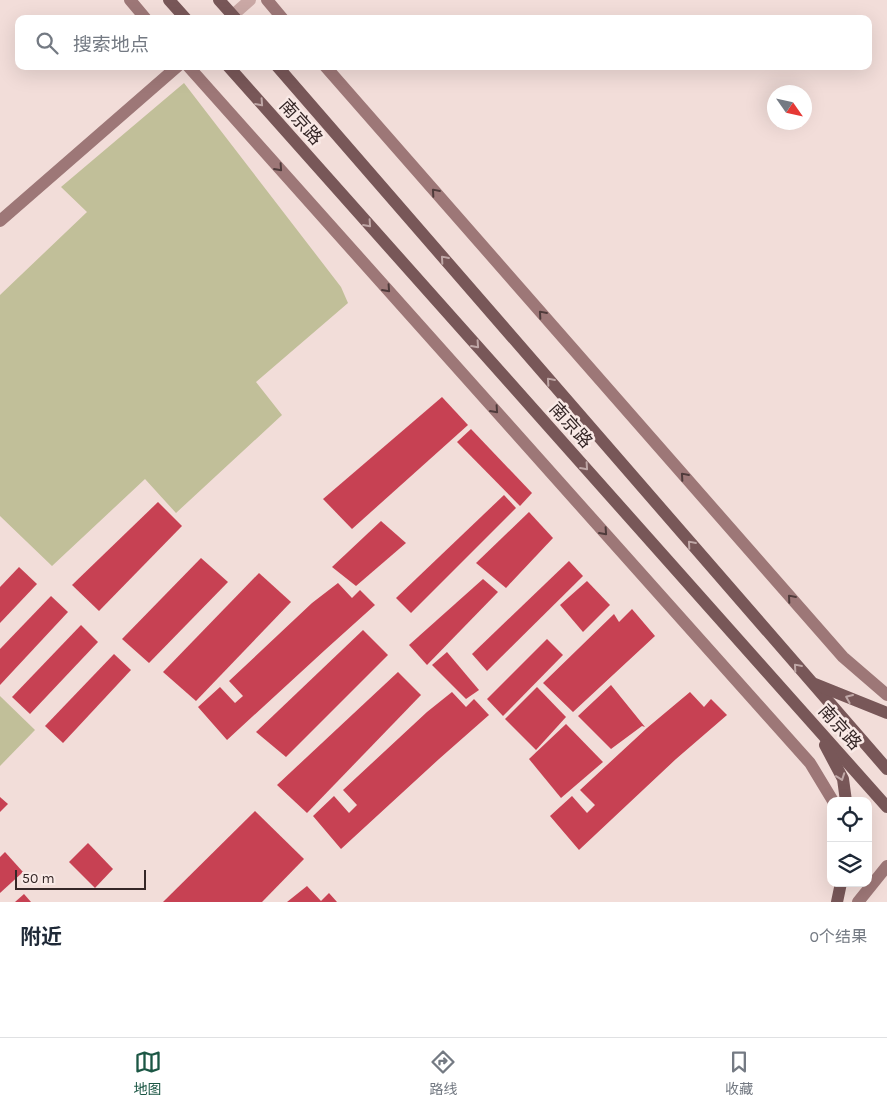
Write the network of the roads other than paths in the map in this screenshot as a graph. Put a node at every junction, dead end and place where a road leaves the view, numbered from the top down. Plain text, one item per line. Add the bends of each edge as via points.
1 (130, 0) edge
2 (169, 0) edge
3 (219, 0) edge
4 (250, 0) edge
5 (267, 0) edge
6 (143, 15) edge
7 (182, 15) edge
8 (231, 15) edge
9 (236, 15) edge
10 (280, 15) edge
11 (173, 70) edge
12 (192, 70) edge
13 (232, 70) edge
14 (280, 70) edge
15 (329, 70) edge
16 (0, 221) edge
17 (811, 682) junction
18 (887, 695) edge
19 (887, 713) edge
20 (814, 725) junction
21 (887, 769) edge
22 (831, 797) edge
23 (845, 797) edge
24 (887, 807) edge
25 (887, 866) edge
26 (840, 887) edge
27 (837, 902) edge
28 (858, 902) edge

1 - 6 street
2 - 7 main road
3 - 8 main road
4 - 9 street
5 - 10 street
11 - 16 street
12 -> 22 street via 810,763
13 -> 20 main road, 南京路
17 -> 14 main road, 南京路
18 -> 15 street via 843,657
19 -> 17 main road
17 - 21 main road, 南京路
20 -> 23 main road via 843,779
20 - 24 main road, 南京路
25 - 28 street
26 - 27 main road

